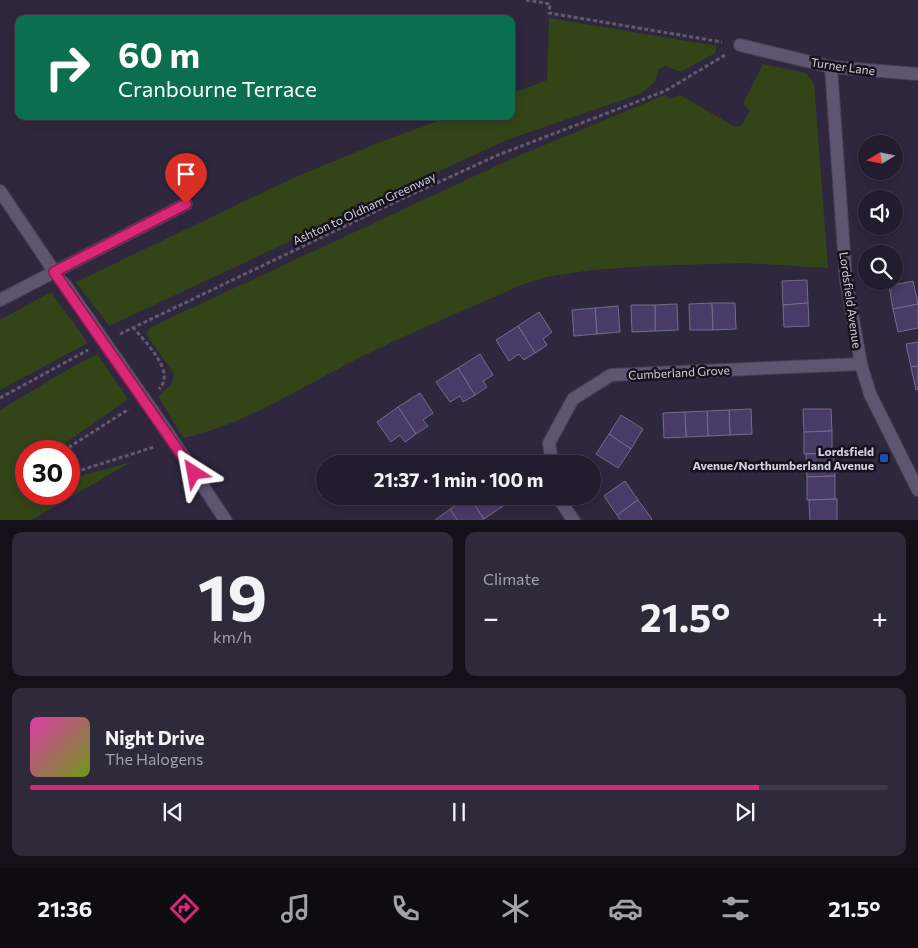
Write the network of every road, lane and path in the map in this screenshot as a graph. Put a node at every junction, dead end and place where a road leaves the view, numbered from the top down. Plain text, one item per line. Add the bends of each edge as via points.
1 (526, 0) edge
2 (550, 2) edge
3 (740, 46) junction
4 (831, 67) junction
5 (918, 74) edge
6 (0, 191) edge
7 (186, 204) dead end
8 (54, 272) junction
9 (0, 300) edge
10 (117, 335) dead end
11 (93, 347) dead end
12 (861, 364) junction
13 (0, 398) edge
14 (169, 436) junction
15 (551, 455) edge
16 (80, 470) edge
17 (918, 490) edge
18 (563, 505) edge
19 (226, 520) edge
20 (574, 520) edge

1 - 2 path
2 - 3 path via 549,13
3 - 4 street, Turner Lane
3 - 10 path, Ashton to Oldham Greenway via 664,91 498,155
4 - 5 street, Turner Lane
4 - 12 street, Lordsfield Avenue via 846,280
6 - 8 street
7 - 8 street
8 - 9 street
8 - 14 street, bridge
11 - 13 path
12 - 15 street, Cumberland Grove via 612,375 573,399 549,443
12 - 17 street, Lordsfield Avenue via 870,394
14 - 16 path
14 - 19 street
18 - 20 street

